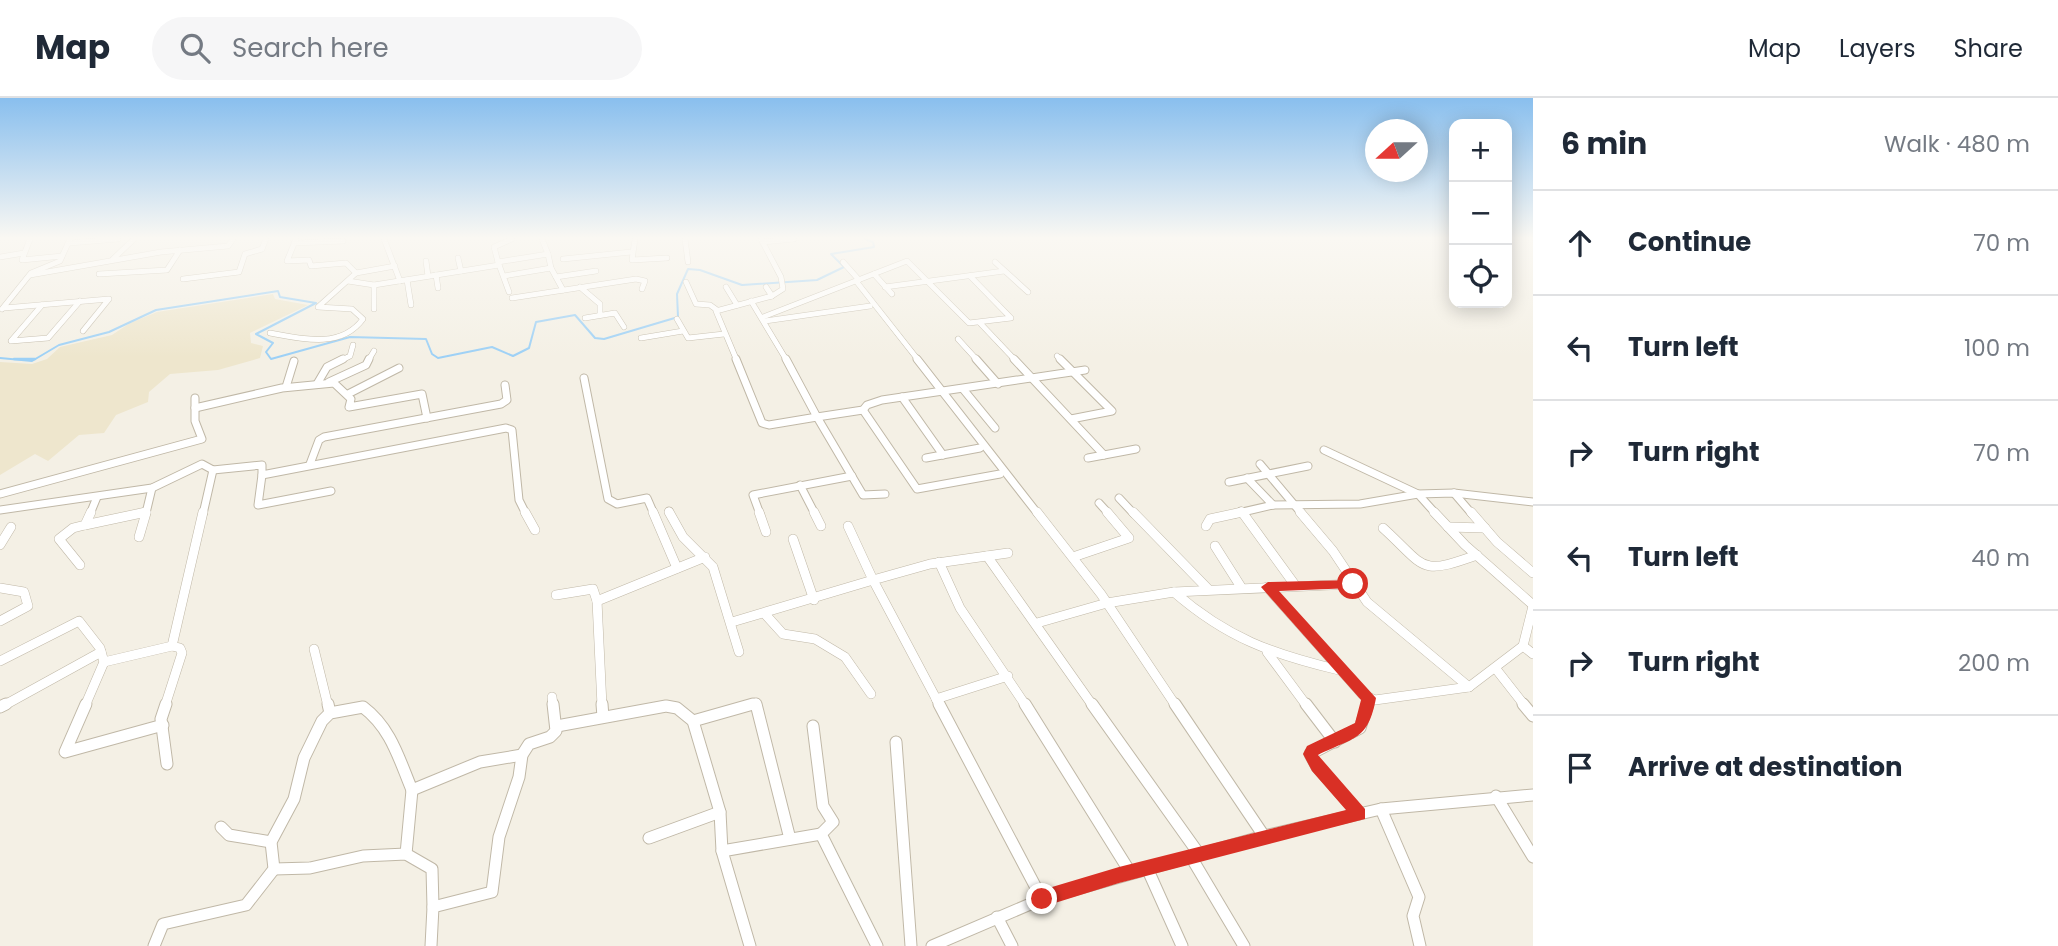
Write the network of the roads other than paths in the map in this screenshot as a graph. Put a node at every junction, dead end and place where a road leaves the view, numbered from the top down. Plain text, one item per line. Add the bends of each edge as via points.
1 (27, 279) edge
2 (183, 279) dead end
3 (186, 279) edge
4 (350, 279) edge
5 (407, 279) junction
6 (410, 279) edge
7 (437, 279) edge
8 (505, 279) edge
9 (557, 279) edge
10 (780, 279) edge
11 (861, 279) edge
12 (878, 279) edge
13 (927, 279) edge
14 (949, 279) edge
15 (973, 279) edge
16 (1013, 279) edge
17 (857, 280) junction
18 (348, 281) junction
19 (400, 281) joint
20 (930, 281) junction
21 (686, 282) dead end
22 (374, 285) junction
23 (885, 286) junction
24 (580, 287) junction
25 (726, 287) dead end
26 (766, 287) dead end
27 (438, 288) dead end
28 (642, 289) dead end
29 (563, 290) junction
30 (1028, 292) dead end
31 (892, 294) dead end
32 (772, 296) junction
33 (80, 301) junction
34 (751, 301) junction
35 (42, 304) junction
36 (411, 305) dead end
37 (737, 305) junction
38 (870, 306) dead end
39 (374, 309) dead end
40 (2, 310) edge
41 (717, 310) junction
42 (600, 314) junction
43 (585, 317) dead end
44 (677, 319) dead end
45 (764, 319) junction
46 (980, 323) junction
47 (624, 327) dead end
48 (83, 331) dead end
49 (682, 331) junction
50 (270, 333) dead end
51 (724, 334) junction
52 (641, 338) dead end
53 (958, 339) dead end
54 (353, 345) dead end
55 (374, 351) dead end
56 (1057, 356) dead end
57 (294, 360) dead end
58 (398, 368) dead end
59 (1085, 370) dead end
60 (1073, 372) junction
61 (584, 378) dead end
62 (1032, 378) junction
63 (327, 383) junction
64 (317, 384) junction
65 (505, 384) dead end
66 (998, 384) junction
67 (286, 387) junction
68 (963, 389) junction
69 (944, 391) junction
70 (348, 394) junction
71 (902, 397) junction
72 (195, 398) dead end
73 (195, 408) junction
74 (863, 410) junction
75 (817, 417) junction
76 (427, 418) junction
77 (1071, 419) junction
78 (995, 428) dead end
79 (980, 448) dead end
80 (1136, 449) dead end
81 (1324, 450) dead end
82 (943, 455) junction
83 (1104, 455) junction
84 (926, 457) dead end
85 (1088, 458) dead end
86 (310, 464) junction
87 (1260, 464) dead end
88 (1308, 466) dead end
89 (213, 470) junction
90 (1000, 474) dead end
91 (262, 475) junction
92 (1270, 475) junction
93 (852, 476) junction
94 (1247, 478) junction
95 (1229, 482) dead end
96 (800, 485) junction
97 (152, 488) junction
98 (331, 491) dead end
99 (1454, 493) junction
100 (0, 494) edge
101 (885, 494) dead end
102 (1418, 494) junction
103 (97, 496) junction
104 (1119, 498) dead end
105 (1533, 502) edge
106 (1099, 503) dead end
107 (1294, 503) junction
108 (1273, 505) junction
109 (0, 510) edge
110 (670, 511) dead end
111 (1241, 512) junction
112 (146, 513) junction
113 (85, 525) junction
114 (821, 526) dead end
115 (848, 526) dead end
116 (1206, 526) dead end
117 (10, 527) dead end
118 (1448, 527) junction
119 (1383, 528) dead end
120 (1485, 528) junction
121 (535, 530) dead end
122 (766, 532) dead end
123 (139, 537) dead end
124 (793, 539) dead end
125 (0, 545) edge
126 (1215, 546) dead end
127 (1008, 553) dead end
128 (1477, 555) junction
129 (987, 556) junction
130 (705, 557) junction
131 (1073, 557) junction
132 (939, 562) junction
133 (80, 565) dead end
134 (677, 568) junction
135 (1533, 573) edge
136 (873, 580) junction
137 (1353, 584) junction
138 (1296, 585) junction
139 (1241, 587) junction
140 (1268, 587) junction
141 (1208, 589) junction
142 (2, 590) edge
143 (1174, 592) junction
144 (556, 595) dead end
145 (814, 600) junction
146 (597, 601) junction
147 (1107, 603) junction
148 (1533, 605) edge
149 (765, 614) junction
150 (0, 621) edge
151 (732, 622) junction
152 (1037, 623) junction
153 (172, 646) junction
154 (1523, 646) junction
155 (314, 649) dead end
156 (1266, 651) junction
157 (739, 652) dead end
158 (1533, 654) edge
159 (102, 657) junction
160 (0, 661) edge
161 (1496, 669) junction
162 (1340, 670) junction
163 (1008, 676) junction
164 (1469, 687) junction
165 (871, 694) dead end
166 (552, 697) dead end
167 (1369, 698) junction
168 (936, 699) junction
169 (0, 706) edge
170 (330, 713) junction
171 (1533, 716) edge
172 (603, 717) junction
173 (693, 721) junction
174 (163, 725) junction
175 (557, 726) junction
176 (813, 726) dead end
177 (896, 742) dead end
178 (1335, 742) junction
179 (522, 755) junction
180 (167, 764) dead end
181 (412, 790) junction
182 (1533, 795) edge
183 (1496, 796) junction
184 (1381, 809) junction
185 (720, 812) junction
186 (1359, 814) junction
187 (221, 827) dead end
188 (821, 834) junction
189 (1264, 836) junction
190 (649, 838) dead end
191 (790, 839) junction
192 (271, 842) junction
193 (722, 851) junction
194 (407, 854) junction
195 (1195, 855) junction
196 (1533, 857) edge
197 (1147, 868) junction
198 (274, 869) junction
199 (1130, 872) junction
200 (1042, 899) junction
201 (433, 908) junction
202 (997, 916) junction
203 (153, 946) edge
204 (431, 946) edge
205 (750, 946) edge
206 (877, 946) edge
207 (911, 946) edge
208 (932, 946) edge
209 (1013, 946) edge
210 (1182, 946) edge
211 (1244, 946) edge
212 (1420, 946) edge

1 - 40 street
2 - 3 street
4 - 18 street
5 - 6 street
5 - 19 street
5 - 36 street
7 - 27 street
8 - 29 street via 510,295
9 - 29 street
10 - 32 street via 782,283
11 - 17 street
12 - 23 street
13 - 20 street
14 - 20 street
15 - 46 street via 1011,317
16 - 30 street
17 - 45 street
17 - 69 street
18 - 22 street
18 - 50 street via 318,307 352,309 363,319 354,331 331,338
19 - 22 street
20 - 23 street
20 - 46 street via 969,323
21 - 41 street via 696,304
22 - 39 street
23 - 31 street
24 - 28 street via 639,279 645,281
24 - 29 street
24 - 42 street via 600,304
25 - 37 street
26 - 32 street
32 - 34 street
33 - 35 street
33 - 35 street via 48,338 12,341
33 - 48 street via 108,299
34 - 37 street
34 - 45 street
35 - 40 street
37 - 41 street
38 - 45 street
41 - 51 street
42 - 43 street
42 - 47 street via 617,314
44 - 49 street
45 - 75 street
46 - 62 street
49 - 51 street via 690,339
49 - 52 street
51 - 75 street via 762,423
53 - 66 street
54 - 64 street via 353,353 327,367
55 - 63 street via 366,365
56 - 60 street
57 - 67 street
58 - 70 street
59 - 60 street
60 - 62 street
60 - 77 street via 1112,412
61 - 134 street via 608,499 617,504 648,498
62 - 66 street
62 - 77 street
63 - 64 street
63 - 70 street via 339,384
64 - 67 street
65 - 76 street via 508,400 502,404
66 - 68 street
67 - 73 street
68 - 69 street
68 - 78 street
69 - 71 street
69 - 131 street
70 - 76 street via 349,407 422,394
71 - 74 street via 870,403
71 - 82 street
72 - 73 street
73 - 100 street via 202,439
74 - 75 street
74 - 90 street via 917,489
75 - 93 street
76 - 86 street via 324,437
77 - 83 street
79 - 82 street
80 - 83 street
81 - 102 street
82 - 84 street
83 - 85 street
86 - 91 street
86 - 121 street via 506,428 512,430 519,500
87 - 92 street
88 - 92 street
89 - 91 street via 262,465
89 - 97 street via 202,464
89 - 153 street
91 - 98 street via 258,505
92 - 94 street
92 - 107 street
93 - 96 street
93 - 101 street via 866,496
94 - 95 street
94 - 108 street
96 - 114 street
96 - 122 street via 752,496
97 - 103 street
97 - 112 street
99 - 102 street
99 - 105 street
99 - 120 street
102 - 107 street via 1360,504
102 - 118 street
103 - 109 street
103 - 113 street
104 - 141 street
106 - 131 street via 1129,538
107 - 108 street
107 - 137 street
108 - 111 street
110 - 130 street via 683,537
111 - 116 street via 1210,519
111 - 138 street
112 - 113 street
112 - 123 street
113 - 133 street via 59,539
115 - 136 street
117 - 125 street
118 - 120 street
118 - 128 street
119 - 128 street via 1427,568 1438,569
120 - 135 street
124 - 145 street
126 - 139 street
127 - 129 street
128 - 148 street
129 - 132 street
129 - 152 street
130 - 134 street
130 - 151 street via 713,566
131 - 147 street
132 - 136 street
132 - 163 street via 960,608
134 - 146 street
136 - 145 street
136 - 168 street
137 - 138 street
137 - 164 street via 1381,616
138 - 140 street
139 - 140 street
139 - 141 street
140 - 162 street
141 - 143 street
142 - 150 street via 24,592 28,606
143 - 147 street
143 - 156 street via 1217,629
144 - 146 street via 593,589
145 - 149 street
146 - 172 street
147 - 152 street
147 - 189 street
148 - 154 street
149 - 151 street
149 - 165 street via 783,634 815,639 845,657
151 - 157 street
152 - 195 street
153 - 159 street
153 - 174 street via 182,653
154 - 158 street
154 - 161 street
155 - 170 street
156 - 162 street
156 - 178 street
159 - 160 street via 79,621
159 - 169 street
159 - 174 street via 65,752
161 - 164 street
161 - 171 street
162 - 167 street
163 - 168 street
163 - 199 street
164 - 167 street
166 - 175 street
167 - 178 street via 1364,722
168 - 200 street
170 - 181 street via 363,707 375,715 387,728
170 - 192 street via 304,758 295,799
172 - 173 street via 666,706 677,708
172 - 175 street
173 - 185 street
173 - 191 street via 756,704
174 - 180 street
175 - 179 street via 553,735 529,744
176 - 188 street via 823,806 833,822
177 - 207 street
178 - 186 street via 1310,754
179 - 181 street via 480,762
179 - 201 street via 499,837 492,892
181 - 194 street
182 - 183 street
183 - 184 street
183 - 196 street
184 - 186 street
184 - 212 street via 1419,897 1413,916
185 - 190 street
185 - 193 street
186 - 189 street
187 - 192 street via 229,835
188 - 191 street
188 - 206 street
189 - 195 street
191 - 193 street
192 - 198 street
193 - 205 street
194 - 198 street
194 - 201 street via 432,869
195 - 197 street
195 - 211 street
197 - 199 street
197 - 210 street
198 - 203 street via 246,905 163,924
199 - 200 street
200 - 202 street
201 - 204 street
202 - 208 street
202 - 209 street

